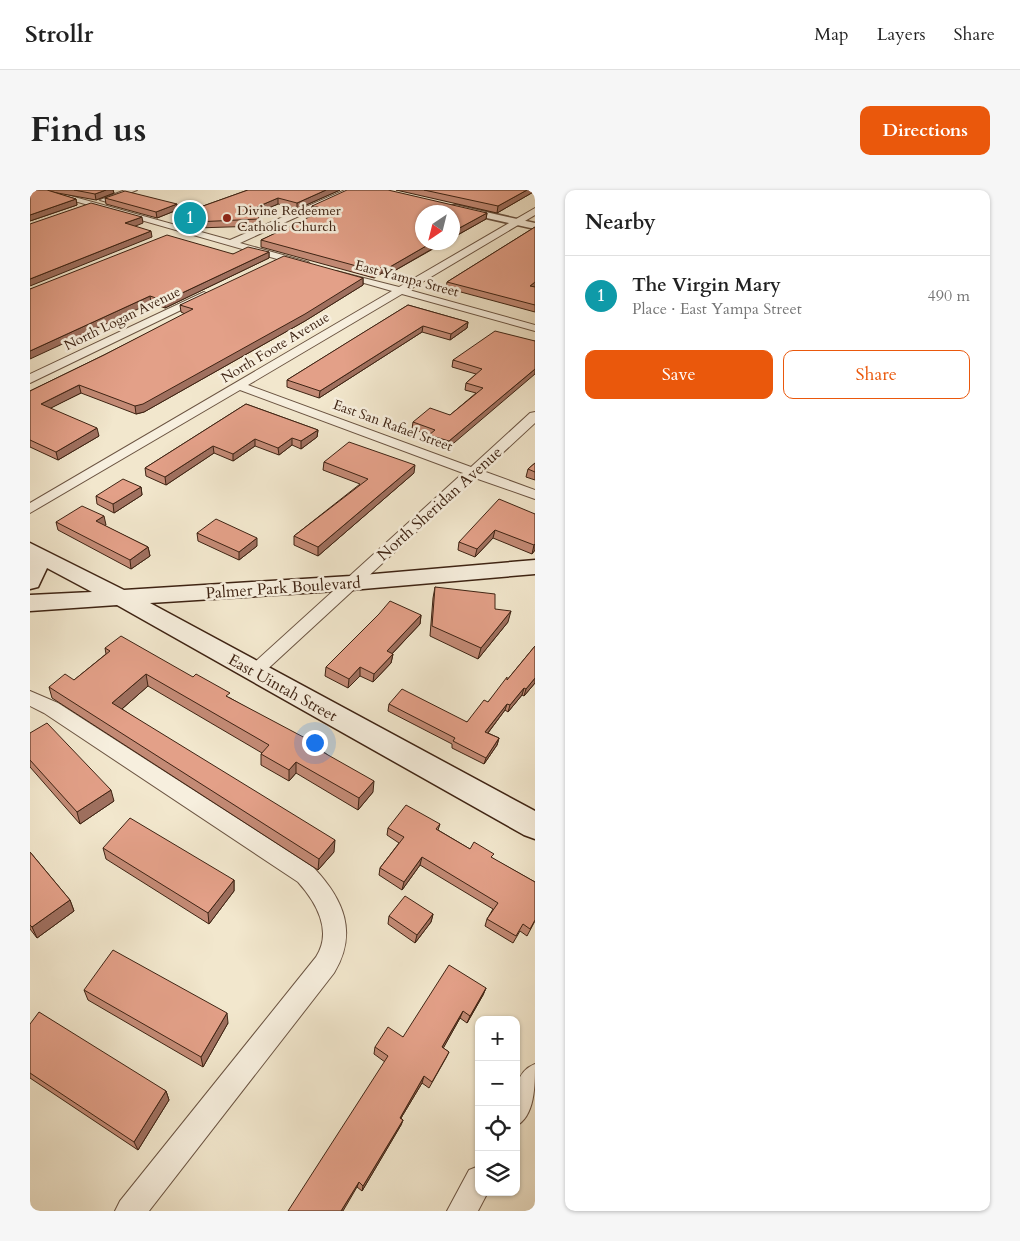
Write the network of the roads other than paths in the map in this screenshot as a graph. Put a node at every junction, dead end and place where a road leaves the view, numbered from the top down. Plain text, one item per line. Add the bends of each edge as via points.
1 (40, 190) edge
2 (133, 190) edge
3 (352, 190) edge
4 (92, 204) junction
5 (77, 210) edge
6 (460, 210) edge
7 (535, 211) edge
8 (516, 222) junction
9 (535, 226) edge
10 (183, 230) junction
11 (169, 236) edge
12 (232, 243) junction
13 (282, 258) junction
14 (268, 264) edge
15 (312, 266) edge
16 (328, 270) edge
17 (215, 290) edge
18 (400, 291) junction
19 (535, 328) edge
20 (30, 379) edge
21 (239, 386) junction
22 (535, 416) edge
23 (473, 472) junction
24 (535, 495) edge
25 (30, 509) edge
26 (33, 552) edge
27 (535, 567) edge
28 (30, 582) edge
29 (351, 583) junction
30 (119, 598) junction
31 (30, 603) edge
32 (254, 671) junction
33 (30, 698) edge
34 (535, 826) edge
35 (535, 1077) edge
36 (519, 1106) edge
37 (475, 1187) edge
38 (130, 1211) edge
39 (462, 1211) edge

1 - 4 street
2 - 4 street
3 - 12 street
4 - 5 street
4 - 10 street
6 - 8 street
7 - 8 street, North Foote Avenue
8 - 9 street
8 - 18 street, North Foote Avenue
10 - 11 street
10 - 12 street
12 - 13 street
13 - 14 street
13 - 15 street
16 - 18 street, East Yampa Street
17 - 20 street, North Logan Avenue
18 - 19 street, East Yampa Street
18 - 21 street, North Foote Avenue
21 - 23 street, East San Rafael Street
21 - 25 street, North Foote Avenue
22 - 23 street, North Sheridan Avenue
23 - 24 street, East San Rafael Street
23 - 29 street, North Sheridan Avenue
26 - 28 main road via 36,570
26 - 30 main road, East Uintah Street
27 - 29 main road, Palmer Park Boulevard
29 - 30 main road, Palmer Park Boulevard
29 - 32 street, North Sheridan Avenue
30 - 31 main road, Palmer Park Boulevard
30 - 32 main road, East Uintah Street
32 - 34 main road, East Uintah Street
33 - 38 street via 52,708 306,876 318,888 335,928 334,948 326,965
35 - 36 street
37 - 39 street

